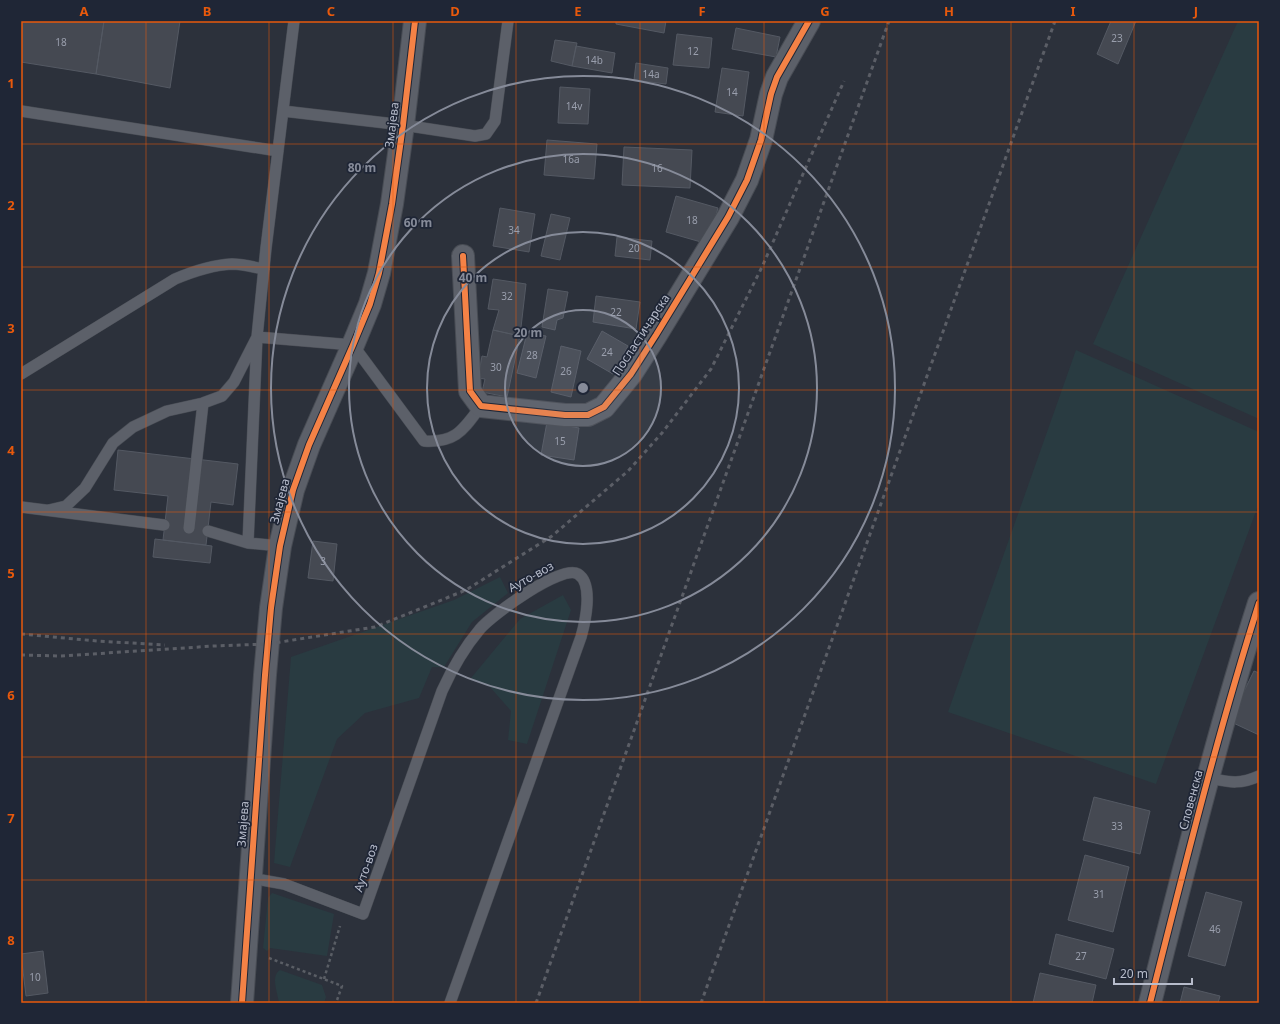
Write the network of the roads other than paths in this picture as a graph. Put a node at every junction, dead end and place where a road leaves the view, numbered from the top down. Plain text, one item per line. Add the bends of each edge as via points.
1 (294, 21) edge
2 (415, 21) edge
3 (508, 21) edge
4 (809, 21) edge
5 (21, 112) edge
6 (283, 112) junction
7 (403, 126) junction
8 (278, 151) junction
9 (463, 256) dead end
10 (264, 269) junction
11 (257, 337) junction
12 (353, 345) junction
13 (21, 374) edge
14 (203, 403) junction
15 (480, 406) junction
16 (21, 507) edge
17 (49, 510) junction
18 (164, 525) dead end
19 (189, 528) dead end
20 (208, 531) dead end
21 (248, 543) junction
22 (280, 546) junction
23 (1259, 603) edge
24 (1259, 776) edge
25 (1208, 778) junction
26 (250, 878) junction
27 (242, 1003) edge
28 (450, 1003) edge
29 (1150, 1003) edge

1 - 6 lane
2 - 7 street, Змајева
3 - 7 lane via 495,121 486,134 475,136
4 - 15 street, Посластичарска via 777,77 761,140 747,180 728,217 640,361 604,407 588,416
5 - 8 lane
6 - 7 lane
6 - 8 lane
7 - 12 street, Змајева via 379,273 370,304
8 - 10 lane
9 - 15 street via 470,390
10 - 11 lane
10 - 13 lane via 234,264 198,269 175,279
11 - 12 lane
11 - 14 lane via 234,382 222,396
11 - 21 lane
12 - 15 lane via 424,441 436,442 451,438 467,425
12 - 22 street, Змајева via 309,445 293,490
14 - 17 lane via 167,411 133,427 113,443 84,488 66,506
14 - 19 lane
16 - 17 lane
17 - 18 lane
20 - 21 lane
21 - 22 lane
22 - 26 street, Змајева via 271,608
23 - 25 street, Словенска
24 - 25 lane via 1235,783
25 - 29 street, Словенска
26 - 27 street, Змајева
26 - 28 lane, Ауто-воз via 284,884 363,914 438,702 457,660 481,628 505,608 560,574 578,574 582,578 587,597 581,637

